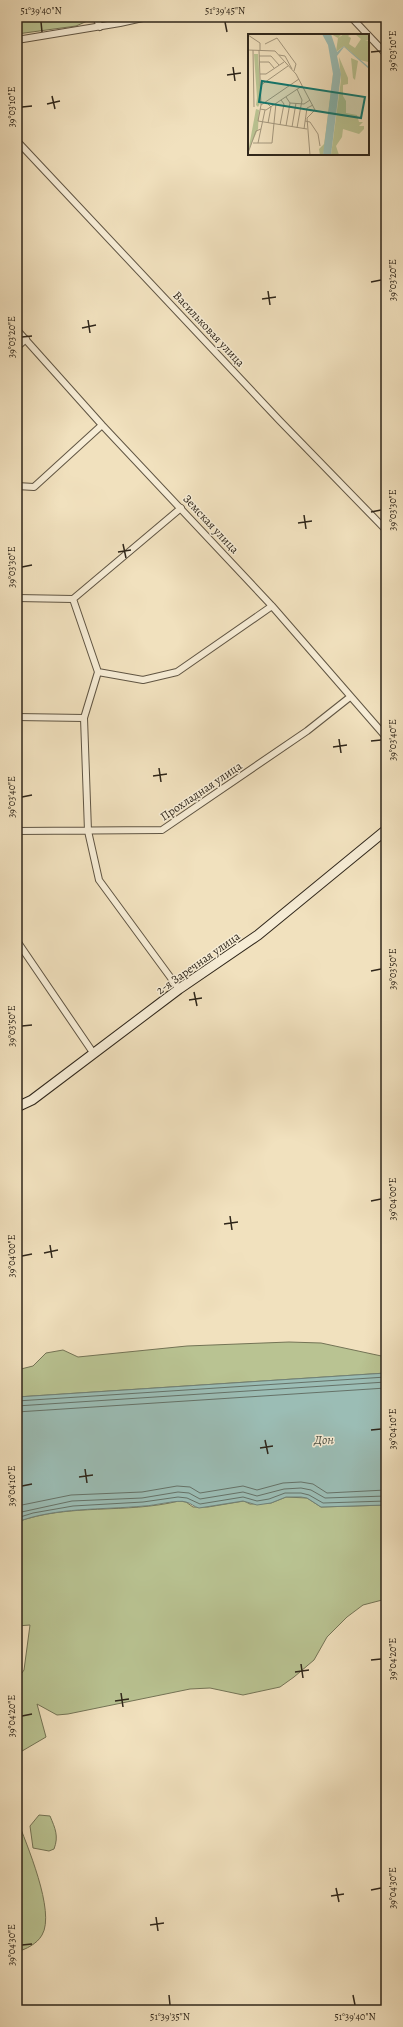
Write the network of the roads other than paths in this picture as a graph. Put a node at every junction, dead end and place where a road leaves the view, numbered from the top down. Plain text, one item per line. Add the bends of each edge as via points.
1 (96, 17) edge
2 (147, 17) edge
3 (351, 17) edge
4 (100, 27) junction
5 (367, 34) edge
6 (369, 36) edge
7 (17, 40) edge
8 (386, 54) edge
9 (17, 141) edge
10 (17, 330) edge
11 (26, 339) junction
12 (17, 348) edge
13 (102, 425) junction
14 (17, 486) edge
15 (181, 508) junction
16 (386, 530) edge
17 (17, 598) edge
18 (73, 599) junction
19 (272, 606) junction
20 (98, 672) junction
21 (350, 697) junction
22 (17, 717) edge
23 (84, 718) junction
24 (386, 737) edge
25 (386, 830) edge
26 (17, 831) edge
27 (88, 831) junction
28 (17, 941) edge
29 (179, 988) junction
30 (94, 1054) junction
31 (17, 1107) edge

1 - 4 street
2 - 4 street
3 - 5 street
4 - 7 street
6 - 8 street
9 - 16 street, Васильковая улица
10 - 11 street, Земская улица
11 - 12 street
11 - 13 street, Земская улица
13 - 14 street via 34,487
13 - 15 street, Земская улица
15 - 18 street
15 - 19 street, Земская улица
17 - 18 street
18 - 20 street
19 - 20 street via 177,672 143,680
19 - 21 street, Земская улица
20 - 23 street
21 - 24 street, Земская улица
21 - 27 street, Прохладная улица via 307,731 162,830
22 - 23 street
23 - 27 street
25 - 29 street, 2-я Заречная улица via 258,935
26 - 27 street, Прохладная улица
27 - 29 street via 99,880
28 - 30 street
29 - 30 street, 2-я Заречная улица
30 - 31 street, 2-я Заречная улица via 32,1100

